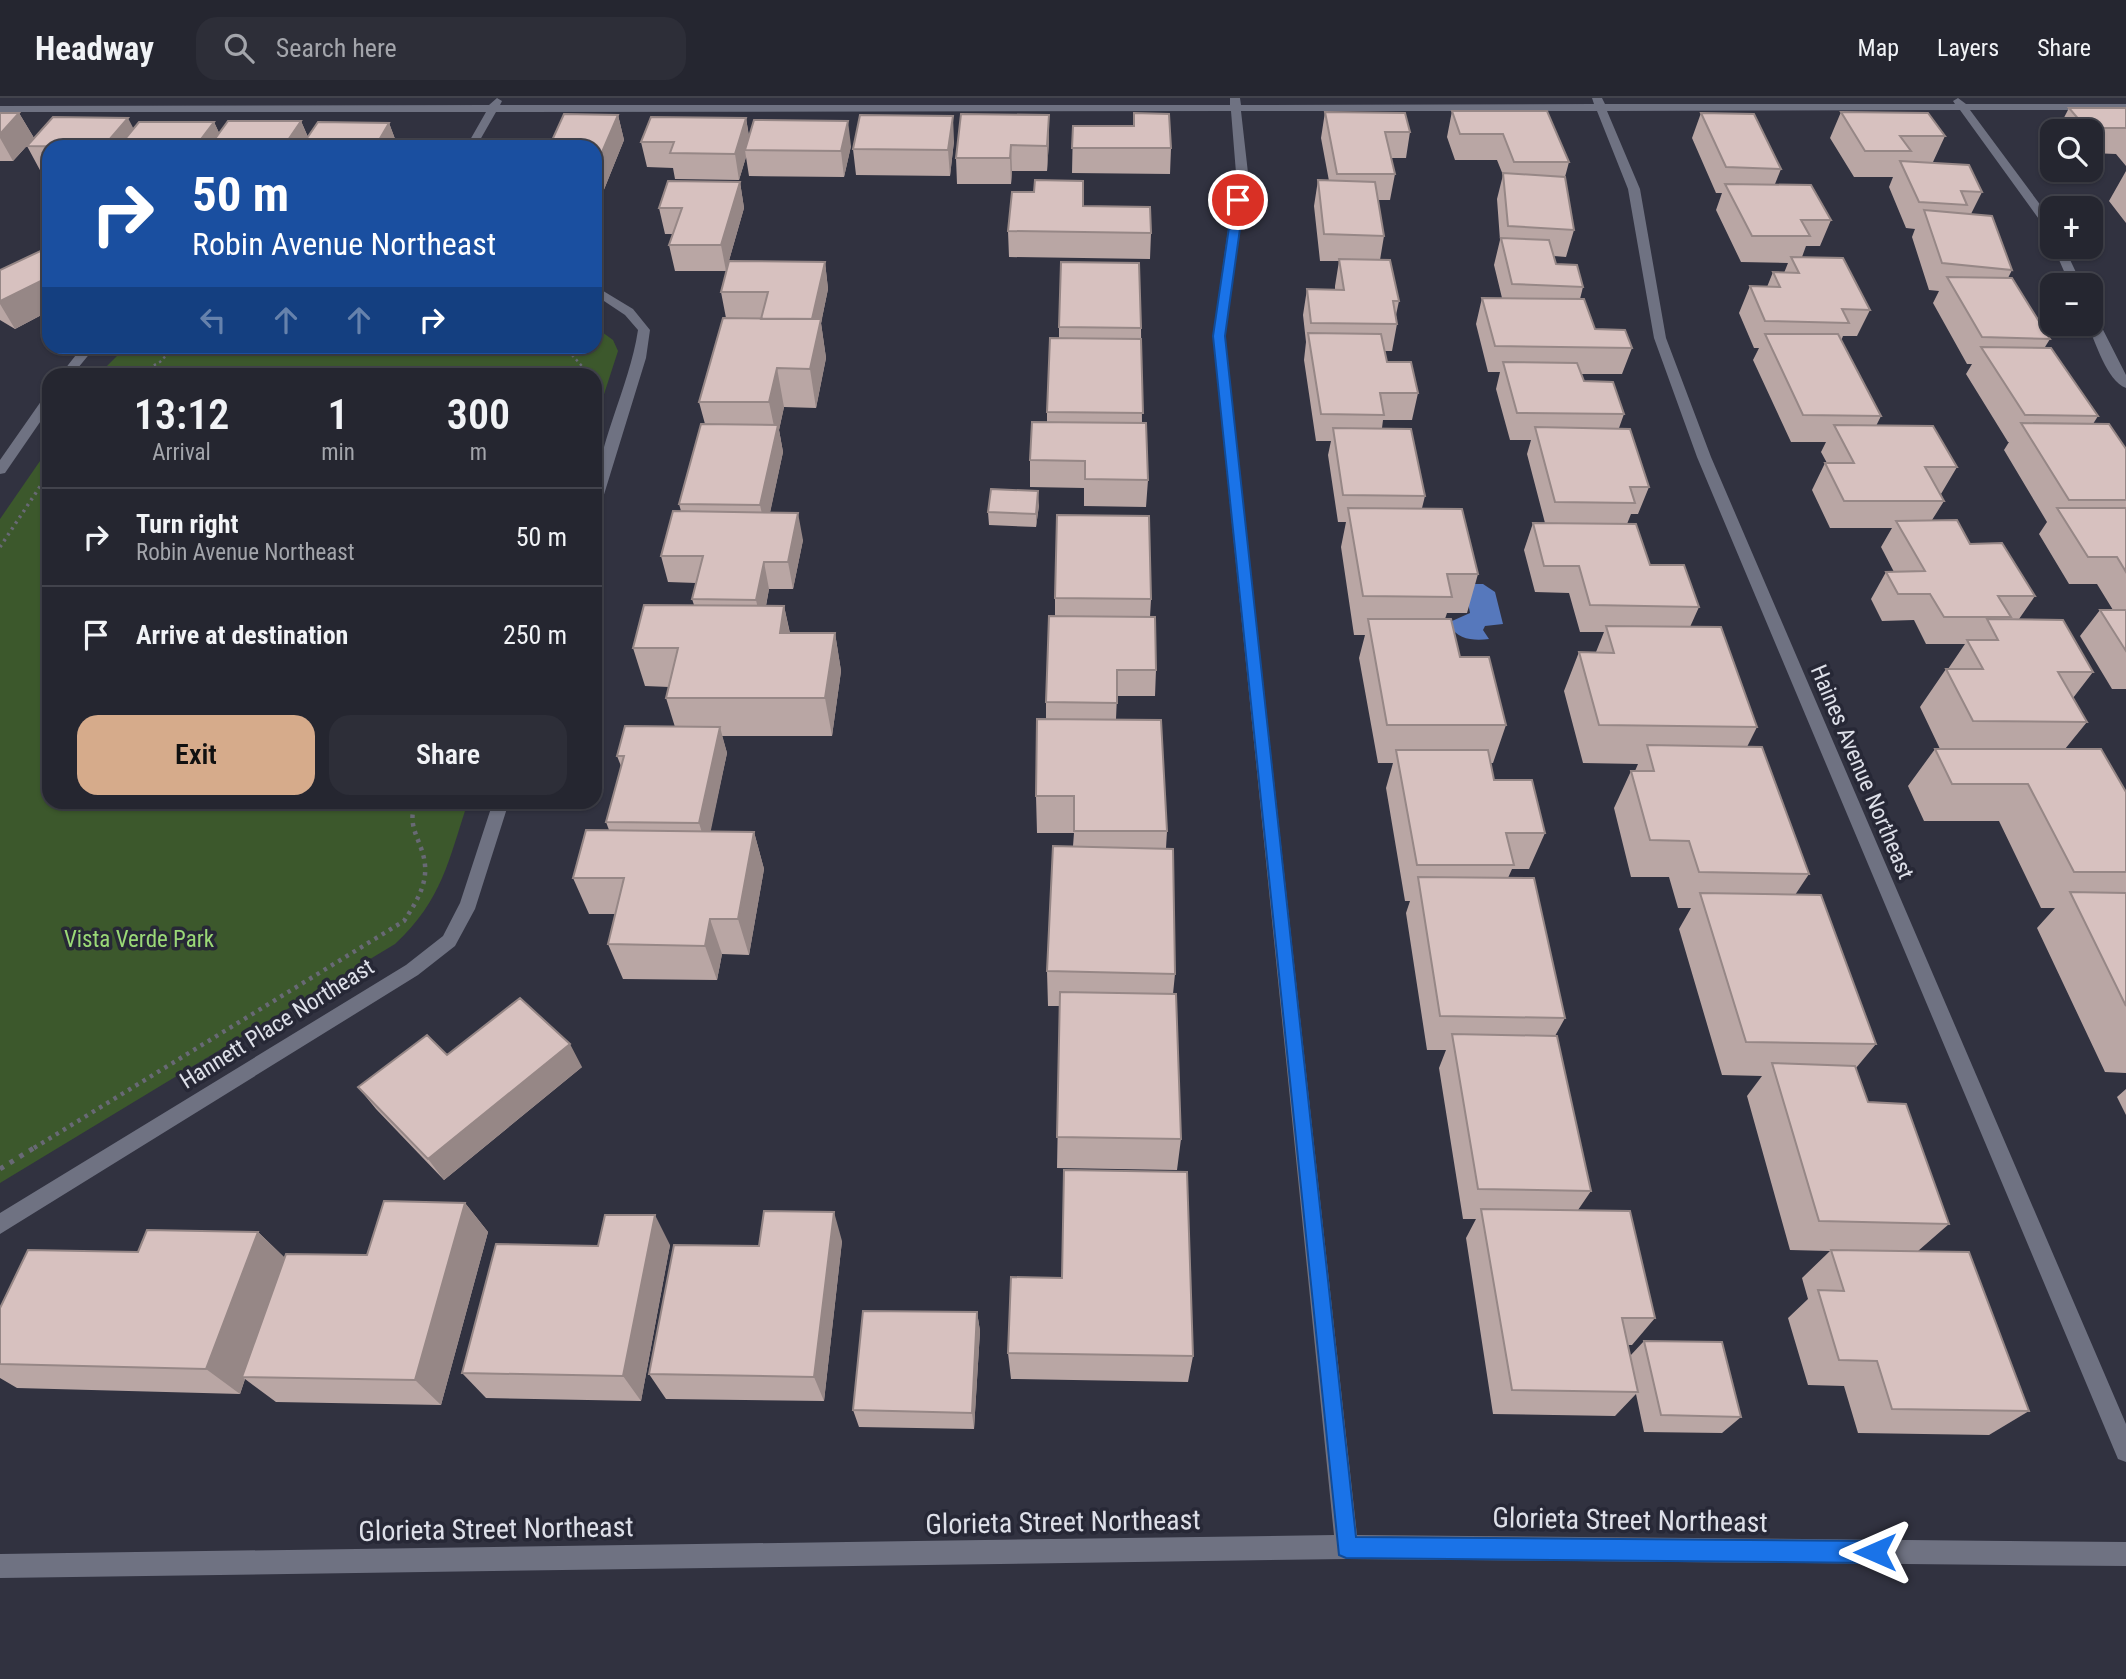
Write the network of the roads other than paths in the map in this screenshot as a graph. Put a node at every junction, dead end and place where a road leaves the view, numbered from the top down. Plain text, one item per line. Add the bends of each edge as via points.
1 (499, 98) edge
2 (876, 103) edge
3 (1235, 103) edge
4 (1599, 103) edge
5 (1960, 103) edge
6 (2126, 107) edge
7 (0, 109) edge
8 (493, 109) junction
9 (475, 140) edge
10 (2040, 212) edge
11 (602, 295) edge
12 (2099, 336) edge
13 (83, 354) edge
14 (72, 368) edge
15 (2126, 384) edge
16 (42, 410) edge
17 (0, 442) edge
18 (19, 442) junction
19 (0, 470) edge
20 (602, 479) edge
21 (499, 809) edge
22 (0, 1224) edge
23 (2126, 1451) edge
24 (1346, 1547) junction
25 (2126, 1554) edge
26 (0, 1566) edge

1 - 8 street
2 - 3 street
2 - 8 street
3 - 4 street
3 - 24 street via 1242,173 1219,336
4 - 5 street
4 - 23 street, Haines Avenue Northeast via 1634,189 1660,338 1704,457
5 - 6 street
5 - 10 street
7 - 8 street
8 - 9 street
11 - 20 street via 629,312 644,330 640,358
12 - 15 street
13 - 14 street
16 - 18 street
17 - 18 street
18 - 19 street
21 - 22 street, Hannett Place Northeast via 469,904 449,941 412,970
24 - 25 street, Glorieta Street Northeast
24 - 26 street, Glorieta Street Northeast

